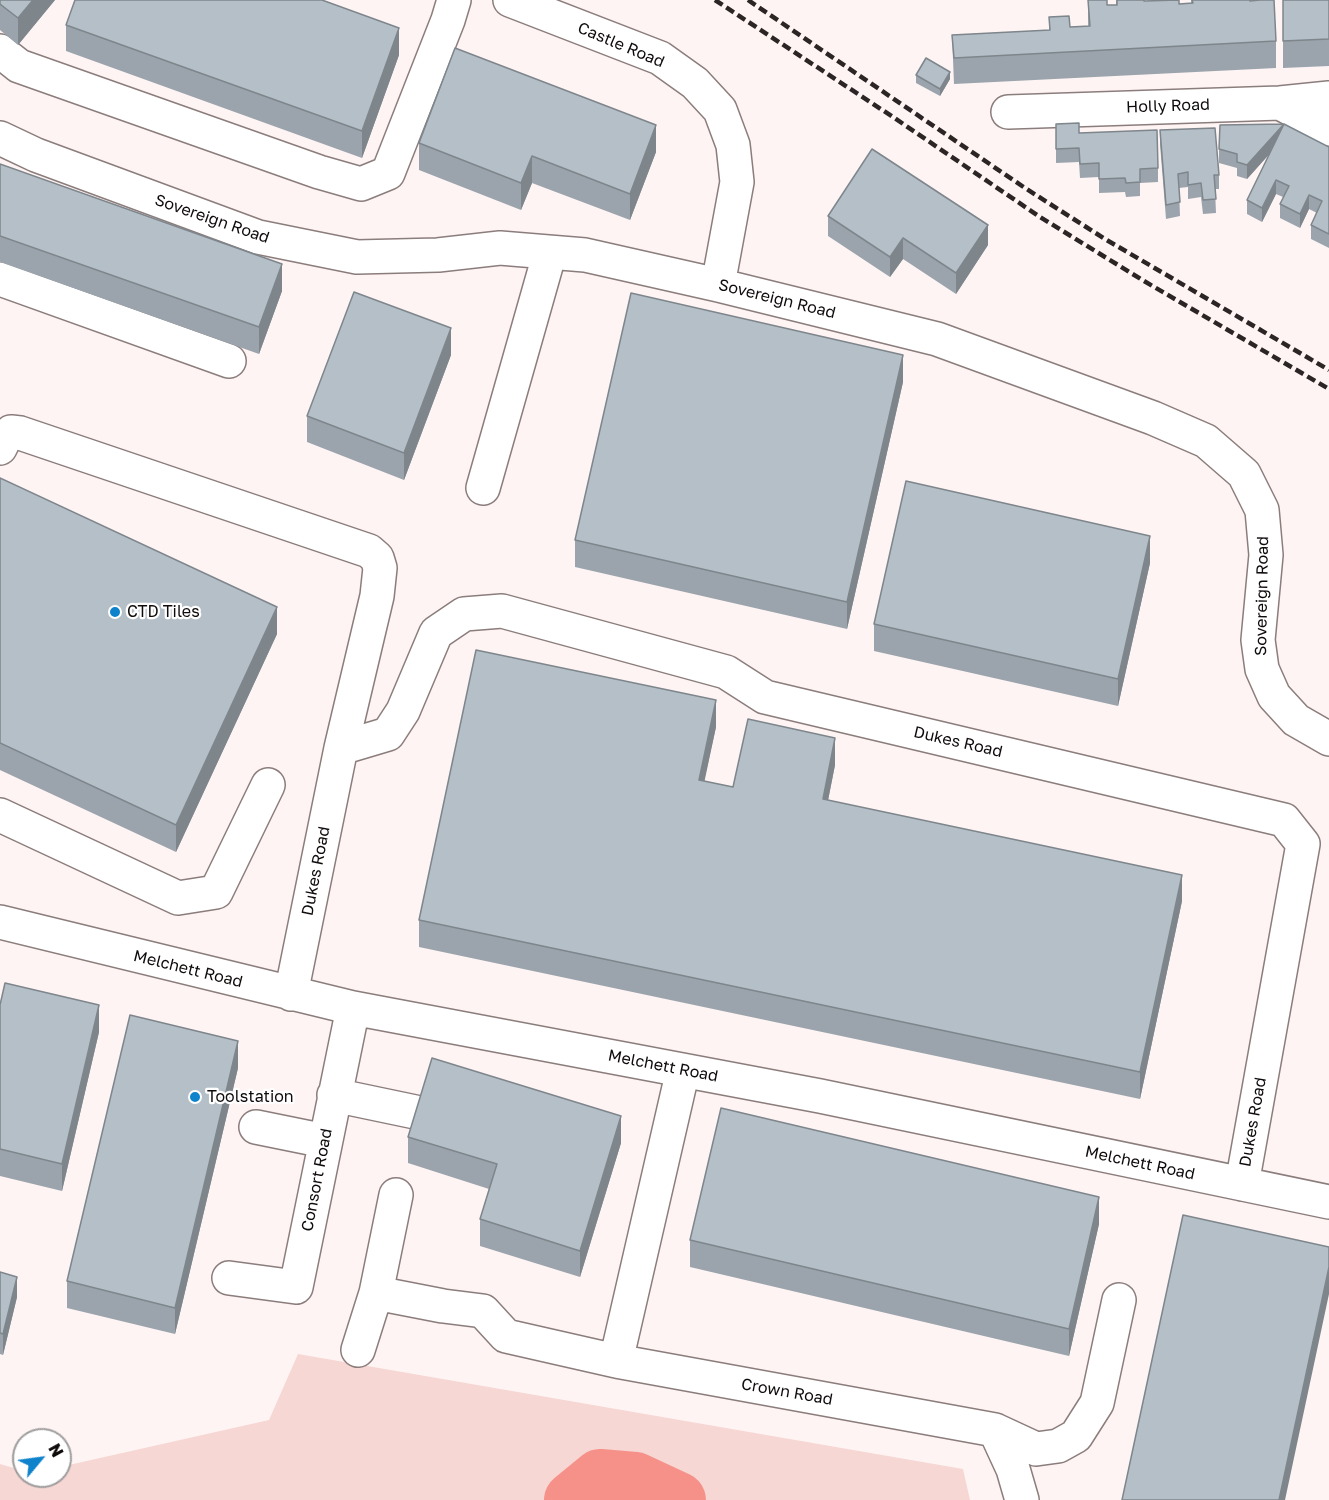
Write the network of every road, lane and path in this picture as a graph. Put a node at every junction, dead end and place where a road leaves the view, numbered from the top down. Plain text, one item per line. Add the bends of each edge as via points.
1 (454, 0) edge
2 (510, 0) edge
3 (0, 51) edge
4 (1329, 98) edge
5 (1280, 103) junction
6 (1008, 112) dead end
7 (1329, 129) edge
8 (0, 138) edge
9 (550, 252) junction
10 (0, 279) edge
11 (718, 285) junction
12 (229, 361) dead end
13 (0, 448) edge
14 (483, 488) dead end
15 (1329, 739) edge
16 (341, 748) junction
17 (268, 785) dead end
18 (0, 815) edge
19 (0, 922) edge
20 (291, 994) junction
21 (353, 1008) junction
22 (683, 1070) junction
23 (334, 1095) junction
24 (420, 1113) edge
25 (256, 1127) dead end
26 (325, 1141) junction
27 (1242, 1184) junction
28 (396, 1195) dead end
29 (1329, 1202) edge
30 (229, 1278) dead end
31 (376, 1293) junction
32 (1119, 1300) dead end
33 (358, 1350) dead end
34 (616, 1361) junction
35 (994, 1430) junction
36 (1022, 1500) edge

1 - 3 street via 388,173 362,184 19,66
2 - 11 street, Castle Road via 660,58 695,83 720,110 733,145 737,182
4 - 5 street, Holly Road
5 - 6 street, Holly Road
5 - 7 street
8 - 9 street, Sovereign Road via 258,237 357,257 438,255 500,248
9 - 11 street, Sovereign Road via 585,255
9 - 14 street
10 - 12 street
11 - 15 street, Sovereign Road via 937,339 1206,441 1244,474 1262,510 1266,555 1258,640 1262,669 1274,696 1296,720
13 - 16 street, Dukes Road via 11,432 20,433 369,551 377,558 377,596
16 - 20 street, Dukes Road
16 - 27 street, Dukes Road via 388,734 403,711 436,633 464,614 502,612 726,672 765,697 1284,820 1303,844
17 - 18 street via 216,892 178,898
19 - 20 street, Melchett Road
20 - 21 street, Melchett Road
21 - 22 street, Melchett Road
21 - 23 street, Consort Road
22 - 27 street, Melchett Road
22 - 34 street
23 - 24 street
23 - 26 street, Consort Road
25 - 26 street
26 - 30 street, Consort Road via 296,1287
27 - 29 street, Melchett Road
28 - 31 street
31 - 33 street
31 - 34 street, Crown Road via 483,1311 506,1336
32 - 35 street, Crown Road via 1097,1403 1076,1436 1058,1446 1036,1449
34 - 35 street, Crown Road
35 - 36 street via 1013,1469

